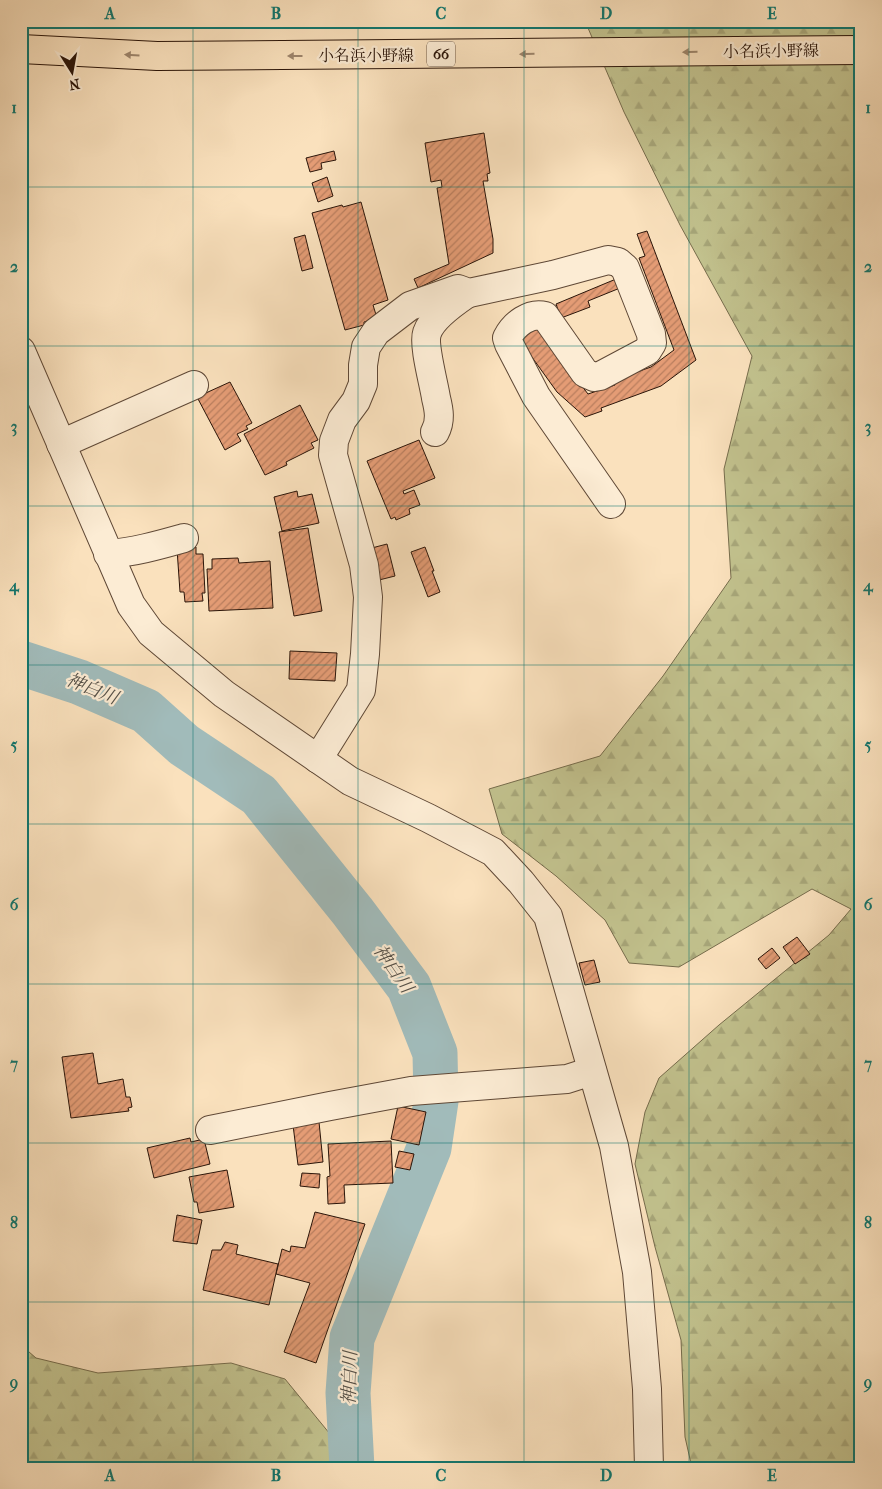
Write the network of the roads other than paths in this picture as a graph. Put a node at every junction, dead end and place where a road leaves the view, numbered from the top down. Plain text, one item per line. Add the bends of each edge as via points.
1 (21, 49) edge
2 (861, 50) edge
3 (470, 293) junction
4 (21, 351) edge
5 (194, 385) dead end
6 (435, 432) dead end
7 (61, 444) junction
8 (611, 504) dead end
9 (184, 538) dead end
10 (108, 554) junction
11 (318, 759) junction
12 (592, 1072) junction
13 (210, 1130) dead end
14 (649, 1468) edge

2 -> 1 main road, 小名浜小野線 / 66 via 156,56
3 - 6 street via 451,304 426,334 438,408 439,421
3 - 8 street via 608,260 625,268 651,334 652,344 647,351 594,377 585,373 545,316 529,316 511,331 508,338 536,396
3 - 11 street via 458,289 410,306 376,332 366,348 363,384 334,441 333,455 364,565 368,597 366,644 361,690
4 - 7 street
5 - 7 street
7 - 10 street
9 - 10 street
10 - 11 street via 131,605 151,633 224,694
11 - 12 street via 350,781 493,852 521,882 548,916
12 - 13 street via 567,1079 411,1091
12 - 14 street via 614,1146 637,1272 647,1389

